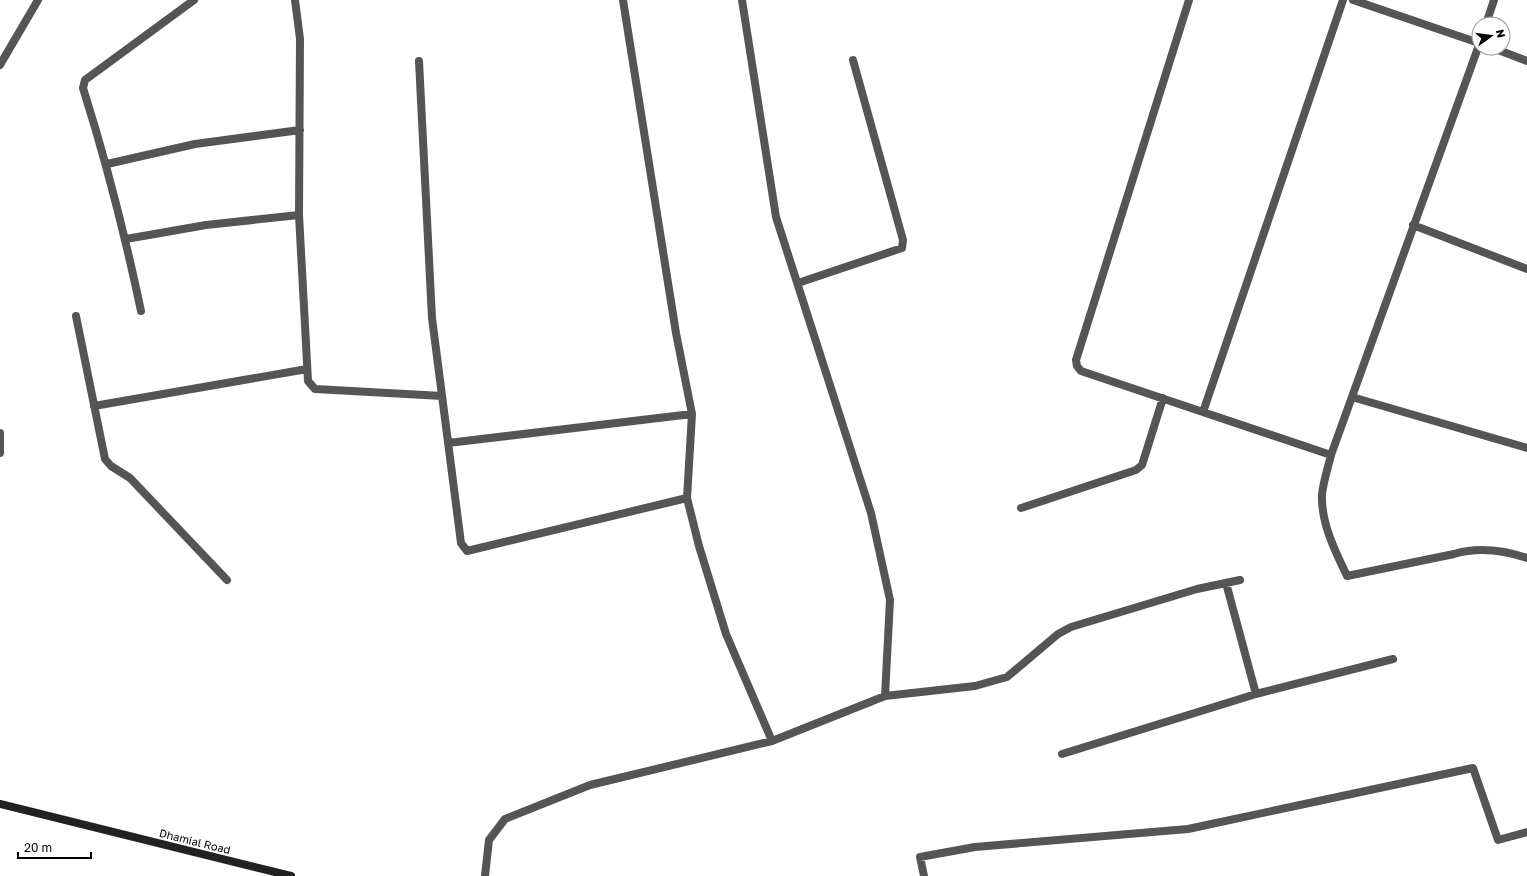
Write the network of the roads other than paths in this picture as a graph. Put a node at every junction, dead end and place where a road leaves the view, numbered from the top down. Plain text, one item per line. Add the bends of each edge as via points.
1 (38, 0) edge
2 (194, 0) edge
3 (295, 0) edge
4 (623, 0) edge
5 (742, 0) edge
6 (1189, 0) edge
7 (1343, 0) edge
8 (1353, 0) edge
9 (1494, 0) edge
10 (1489, 16) edge
11 (1471, 41) edge
12 (1511, 55) edge
13 (1475, 56) edge
14 (853, 60) dead end
15 (419, 61) dead end
16 (1527, 61) edge
17 (0, 65) edge
18 (300, 130) junction
19 (107, 164) junction
20 (299, 215) junction
21 (1413, 225) junction
22 (126, 239) junction
23 (1527, 269) edge
24 (798, 284) junction
25 (141, 311) dead end
26 (76, 316) dead end
27 (307, 369) junction
28 (442, 396) junction
29 (1352, 397) junction
30 (1163, 398) junction
31 (94, 406) junction
32 (1203, 412) junction
33 (692, 414) junction
34 (0, 433) edge
35 (448, 443) junction
36 (1527, 448) edge
37 (0, 453) edge
38 (1331, 455) junction
39 (687, 498) junction
40 (1021, 508) dead end
41 (1527, 558) edge
42 (227, 580) dead end
43 (1240, 580) dead end
44 (1226, 583) junction
45 (1393, 659) dead end
46 (1256, 694) junction
47 (885, 696) junction
48 (772, 741) junction
49 (1062, 754) dead end
50 (0, 804) edge
51 (1527, 832) edge
52 (291, 876) edge
53 (485, 876) edge
54 (924, 876) edge

1 - 17 street
2 - 19 street via 85,80 83,88
3 - 18 street via 300,39
4 - 33 street via 675,325
5 - 24 street via 776,217
6 - 30 street via 1076,360 1081,371
7 - 32 street
8 - 11 street
9 - 10 street
12 - 16 street
13 - 21 street
14 - 24 street via 903,240 902,248
15 - 28 street via 432,318
18 - 19 street via 195,144
18 - 20 street
19 - 22 street
20 - 22 street via 206,225
20 - 27 street
21 - 23 street
21 - 29 street
22 - 25 street
24 - 47 street via 871,512 890,600
26 - 31 street
27 - 28 street via 308,381 315,389
27 - 31 street
28 - 35 street
29 - 36 street
29 - 38 street
30 - 32 street
30 - 40 street via 1142,465 1136,470
31 - 42 street via 105,459 130,478
32 - 38 street
33 - 35 street
33 - 39 street
34 - 37 street
35 - 39 street via 461,543 467,551
38 - 41 street via 1322,493 1322,508 1334,549 1347,576 1471,549
39 - 48 street via 726,634
43 - 44 street
44 - 46 street
44 - 47 street via 1197,589 1071,627 1058,634 1007,677 975,686
45 - 46 street
46 - 49 street
47 - 48 street
48 - 53 street via 590,785 505,819 489,840
50 - 52 main road, Dhamial Road
51 - 54 street via 1498,840 1473,768 1188,830 975,847 920,857

